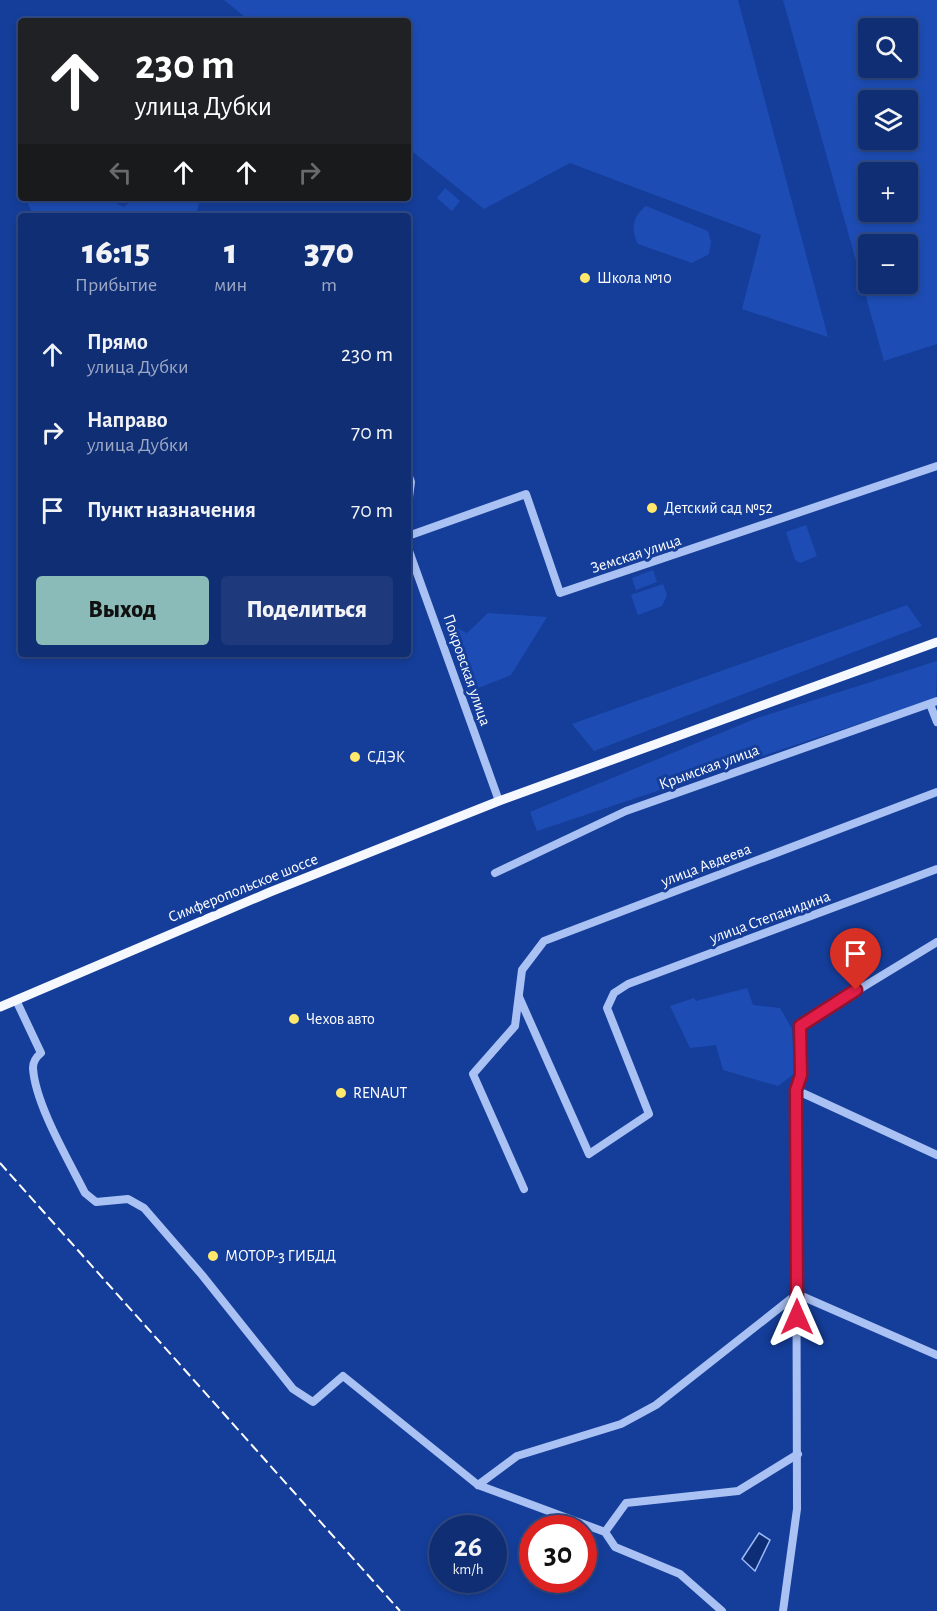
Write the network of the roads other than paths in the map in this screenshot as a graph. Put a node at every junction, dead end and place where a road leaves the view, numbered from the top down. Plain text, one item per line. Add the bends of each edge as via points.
1 (937, 466) edge
2 (411, 535) edge
3 (411, 556) edge
4 (937, 642) edge
5 (934, 702) edge
6 (937, 722) edge
7 (937, 792) edge
8 (499, 801) junction
9 (937, 869) edge
10 (495, 873) dead end
11 (937, 942) edge
12 (519, 997) junction
13 (16, 1000) junction
14 (0, 1007) edge
15 (796, 1090) junction
16 (937, 1155) edge
17 (524, 1189) dead end
18 (797, 1294) junction
19 (937, 1355) edge
20 (798, 1454) junction
21 (478, 1485) junction
22 (605, 1532) junction
23 (722, 1611) edge
24 (783, 1611) edge

1 - 2 street, Земская улица via 560,592 526,494
3 - 8 street, Покровская улица
4 - 8 main road, Симферопольское шоссе
5 - 6 street
5 - 10 street, Крымская улица via 626,811
7 - 12 street, улица Авдеева via 544,941 522,970
8 - 13 main road, Симферопольское шоссе via 270,892
9 - 12 street, улица Степанидина via 628,984 614,993 607,1008 649,1114 589,1154
11 - 15 street via 800,1026 801,1075
12 - 17 street, улица Авдеева via 515,1026 473,1074
13 - 14 main road, Симферопольское шоссе
13 - 21 street via 41,1053 34,1061 37,1088 85,1193 96,1202 128,1199 144,1208 293,1389 313,1402 343,1376
15 - 16 street
15 - 18 street
18 - 19 street
18 - 20 street
18 - 21 street via 656,1405 621,1424 517,1456
20 - 22 street via 738,1491 626,1503
20 - 24 street via 797,1509
21 - 22 street
22 - 23 street via 615,1546 680,1574

